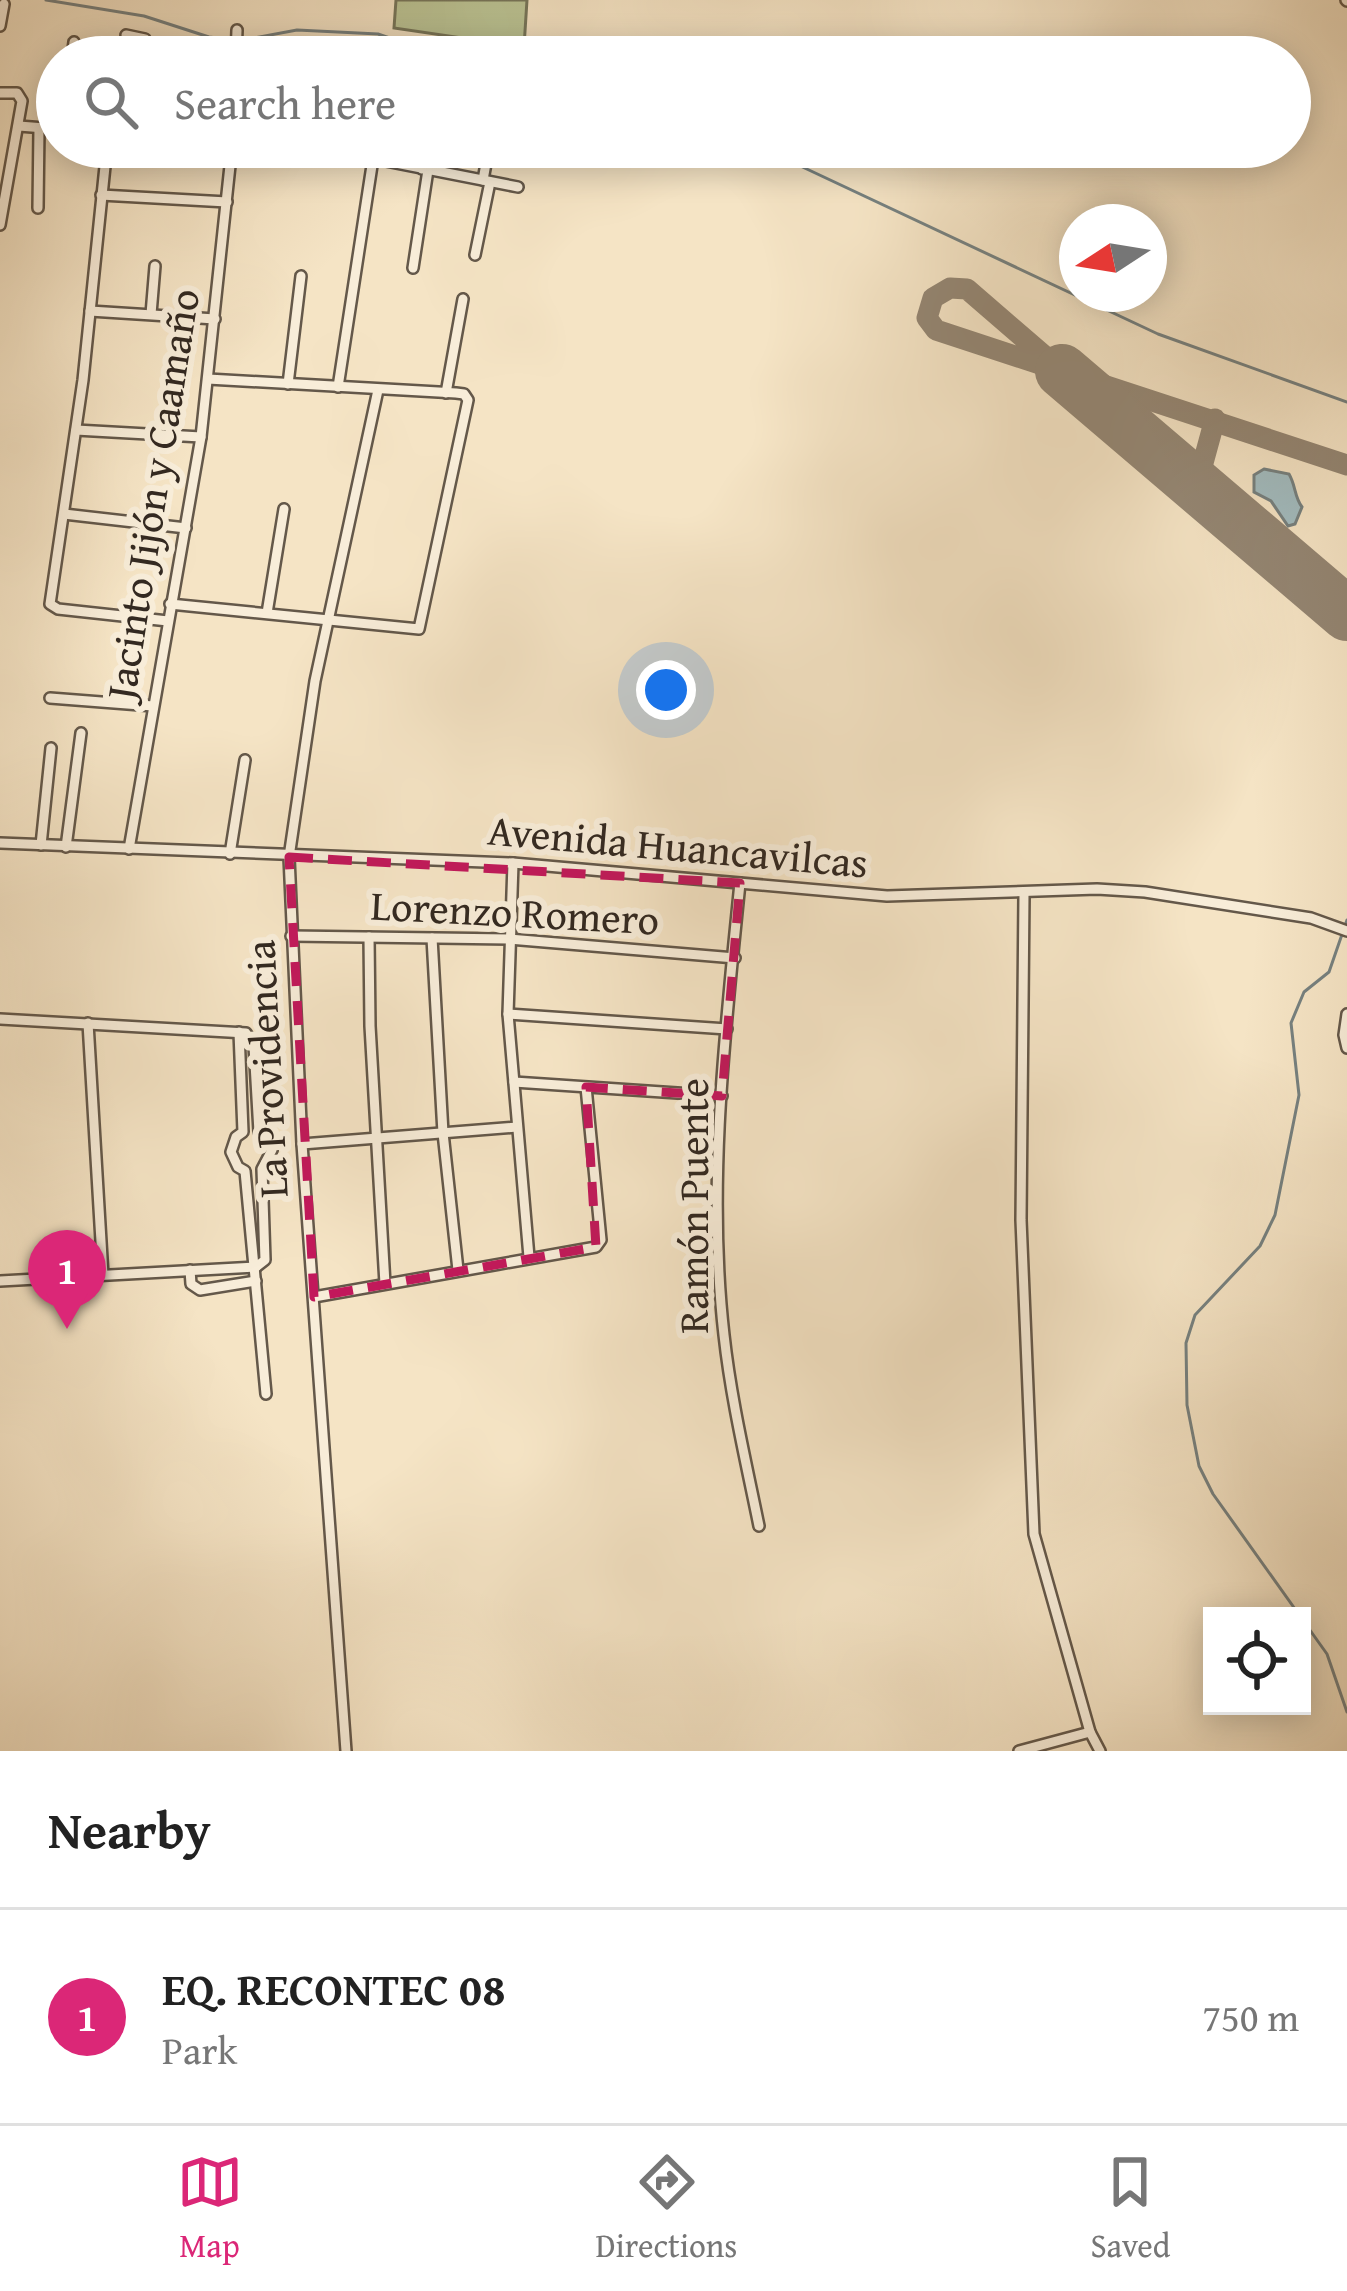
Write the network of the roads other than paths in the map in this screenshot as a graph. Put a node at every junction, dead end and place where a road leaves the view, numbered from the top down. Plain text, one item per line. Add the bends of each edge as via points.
1 (4, 4) dead end
2 (0, 26) edge
3 (126, 34) dead end
4 (134, 36) edge
5 (0, 93) edge
6 (19, 126) junction
7 (36, 128) edge
8 (38, 168) edge
9 (104, 168) edge
10 (230, 168) edge
11 (372, 168) edge
12 (416, 168) edge
13 (487, 168) edge
14 (425, 170) junction
15 (486, 181) junction
16 (518, 187) dead end
17 (101, 195) junction
18 (227, 202) junction
19 (38, 208) dead end
20 (0, 225) edge
21 (475, 255) dead end
22 (155, 266) dead end
23 (413, 268) dead end
24 (301, 276) dead end
25 (463, 299) dead end
26 (90, 311) junction
27 (151, 314) junction
28 (215, 319) junction
29 (208, 379) junction
30 (288, 384) junction
31 (338, 387) junction
32 (378, 390) junction
33 (446, 392) junction
34 (76, 430) junction
35 (201, 437) junction
36 (284, 509) dead end
37 (64, 514) junction
38 (186, 528) junction
39 (170, 604) junction
40 (267, 613) junction
41 (329, 618) junction
42 (168, 621) junction
43 (50, 698) dead end
44 (153, 706) junction
45 (81, 734) dead end
46 (51, 748) dead end
47 (245, 760) dead end
48 (0, 843) edge
49 (41, 845) junction
50 (66, 847) junction
51 (129, 849) junction
52 (230, 854) junction
53 (289, 857) junction
54 (513, 863) junction
55 (740, 883) junction
56 (1024, 894) junction
57 (1347, 931) edge
58 (291, 936) junction
59 (369, 937) junction
60 (431, 938) junction
61 (508, 939) junction
62 (735, 958) junction
63 (508, 1014) junction
64 (1347, 1014) edge
65 (0, 1019) edge
66 (88, 1023) junction
67 (727, 1029) junction
68 (238, 1032) junction
69 (1347, 1048) edge
70 (514, 1082) junction
71 (586, 1087) junction
72 (722, 1096) junction
73 (517, 1127) junction
74 (243, 1132) junction
75 (259, 1132) junction
76 (443, 1133) junction
77 (376, 1138) junction
78 (302, 1144) junction
79 (262, 1169) junction
80 (245, 1171) junction
81 (529, 1256) junction
82 (256, 1268) junction
83 (190, 1270) junction
84 (458, 1270) junction
85 (103, 1275) junction
86 (0, 1281) edge
87 (256, 1281) junction
88 (385, 1284) junction
89 (314, 1297) junction
90 (266, 1394) dead end
91 (759, 1526) dead end
92 (1090, 1732) junction
93 (346, 1751) edge
94 (1019, 1751) edge
95 (1100, 1751) edge

1 - 2 street
3 - 4 street
5 - 6 street via 21,97
6 - 7 street
6 - 20 street
8 - 19 street
9 - 17 street
10 - 18 street, Jacinto Jijón y Caamaño
11 - 31 street
12 - 14 street
13 - 15 street
14 - 15 street
14 - 23 street
15 - 16 street
15 - 21 street
17 - 18 street
17 - 26 street
18 - 28 street, Jacinto Jijón y Caamaño
22 - 27 street
24 - 30 street
25 - 33 street
26 - 27 street
26 - 34 street
27 - 28 street
28 - 29 street, Jacinto Jijón y Caamaño
29 - 30 street
29 - 35 street, Jacinto Jijón y Caamaño
30 - 31 street
31 - 32 street
32 - 33 street
32 - 41 street, La Providencia
33 - 41 street via 468,400 421,627
34 - 35 street
34 - 37 street
35 - 38 street, Jacinto Jijón y Caamaño
36 - 40 street
37 - 38 street
37 - 42 street via 53,608
38 - 39 street, Jacinto Jijón y Caamaño
39 - 40 street
39 - 42 street, Jacinto Jijón y Caamaño
40 - 41 street
41 - 53 street, La Providencia
42 - 44 street, Jacinto Jijón y Caamaño
43 - 44 street
44 - 51 street, Jacinto Jijón y Caamaño
45 - 50 street
46 - 49 street
47 - 52 street
48 - 49 street, Avenida Huancavilcas
49 - 50 street, Avenida Huancavilcas
50 - 51 street, Avenida Huancavilcas
51 - 52 street, Avenida Huancavilcas
52 - 53 street, Avenida Huancavilcas
53 - 54 street, Avenida Huancavilcas
53 - 58 street, La Providencia
54 - 55 street, Avenida Huancavilcas
54 - 61 street
55 - 56 street, Avenida Huancavilcas via 886,896
55 - 62 street, Ramón Puente
56 - 57 street, Avenida Huancavilcas via 1145,892
56 - 92 street via 1022,1220 1034,1534
58 - 59 street, Lorenzo Romero
58 - 78 street, La Providencia
59 - 60 street, Lorenzo Romero
59 - 77 street
60 - 61 street, Lorenzo Romero
60 - 76 street
61 - 62 street, Lorenzo Romero
61 - 63 street
62 - 67 street, Ramón Puente
63 - 67 street
63 - 70 street
64 - 69 street
65 - 66 street
66 - 68 street
66 - 85 street
67 - 72 street, Ramón Puente
68 - 74 street
68 - 75 street via 254,1046
70 - 71 street
70 - 73 street
71 - 72 street
71 - 81 street via 601,1240
72 - 91 street, Ramón Puente via 723,1331
73 - 76 street
73 - 81 street
74 - 75 street
74 - 80 street via 230,1152
75 - 79 street via 272,1150
76 - 77 street
76 - 84 street
77 - 78 street
77 - 88 street
78 - 89 street, La Providencia
79 - 80 street
79 - 82 street via 265,1260
80 - 82 street
81 - 84 street
82 - 83 street
82 - 87 street
83 - 85 street
83 - 87 street via 200,1290
84 - 88 street
85 - 86 street
87 - 90 street
88 - 89 street
89 - 93 street, La Providencia
92 - 94 street
92 - 95 street

